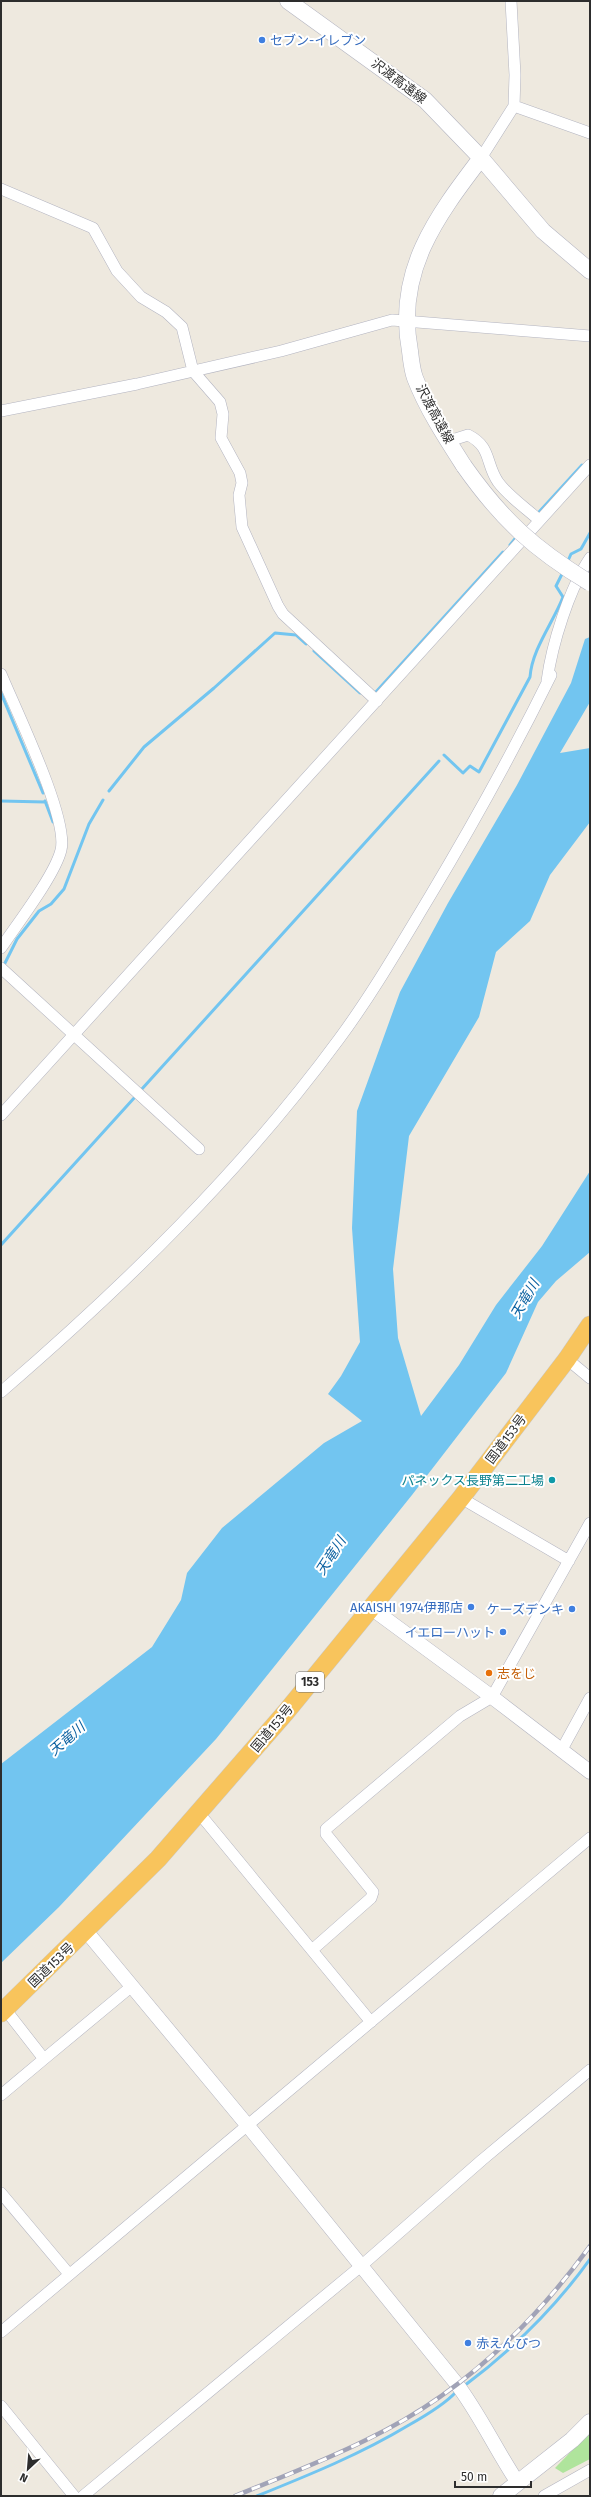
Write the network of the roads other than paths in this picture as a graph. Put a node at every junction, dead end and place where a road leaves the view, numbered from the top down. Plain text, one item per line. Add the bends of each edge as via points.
1 (288, 1) edge
2 (511, 1) edge
3 (514, 106) junction
4 (590, 133) edge
5 (481, 158) junction
6 (1, 189) edge
7 (590, 270) edge
8 (406, 320) junction
9 (590, 336) edge
10 (193, 371) junction
11 (1, 412) edge
12 (449, 441) junction
13 (590, 465) edge
14 (539, 520) junction
15 (590, 558) edge
16 (590, 583) edge
17 (1, 674) edge
18 (377, 701) junction
19 (1, 948) edge
20 (3, 969) edge
21 (73, 1035) junction
22 (1, 1115) edge
23 (199, 1149) dead end
24 (590, 1325) edge
25 (567, 1359) junction
26 (590, 1378) edge
27 (1, 1392) edge
28 (460, 1498) junction
29 (590, 1523) edge
30 (569, 1561) junction
31 (371, 1608) junction
32 (492, 1697) junction
33 (590, 1698) edge
34 (561, 1750) junction
35 (590, 1772) edge
36 (198, 1813) junction
37 (590, 1838) edge
38 (86, 1931) junction
39 (312, 1950) junction
40 (132, 1986) junction
41 (3, 2011) edge
42 (371, 2022) junction
43 (44, 2058) junction
44 (590, 2070) edge
45 (1, 2095) edge
46 (248, 2126) junction
47 (1, 2193) edge
48 (361, 2266) junction
49 (69, 2274) junction
50 (1, 2332) edge
51 (1, 2406) edge
52 (590, 2422) edge
53 (590, 2470) edge
54 (518, 2483) junction
55 (74, 2496) edge
56 (83, 2496) edge
57 (501, 2496) edge
58 (544, 2496) edge

1 - 5 main road, 沢渡高遠線 via 426,100
2 - 3 street
3 - 4 street
3 - 5 street
5 - 7 main road, 沢渡高遠線 via 543,231
5 - 8 main road, 沢渡高遠線 via 443,208 420,249 410,283
6 - 10 street via 93,228 117,271 141,296 166,312 182,327
8 - 9 street
8 - 10 street via 392,320 281,351
8 - 12 main road, 沢渡高遠線 via 415,376 427,404
10 - 11 street
10 - 18 street via 220,402 223,414 221,438 240,473 242,483 239,495 242,527 278,606
12 - 14 street via 468,435 479,440 487,452 493,474 499,484
12 - 16 main road, 沢渡高遠線, bridge via 464,466 511,525 554,562
13 - 14 street
14 - 18 street
15 - 27 street via 572,594 558,635 549,679 450,862 390,962 339,1039 259,1139 206,1199 82,1322
17 - 19 street via 52,798 63,836 57,861
18 - 21 street
20 - 21 street
21 - 22 street
21 - 23 street
24 - 25 highway, 国道153号 / 153
25 - 26 street
25 - 28 highway, 国道153号 / 153
28 - 30 street
28 - 31 highway, 国道153号 / 153
29 - 30 street
30 - 32 street
31 - 32 street
31 - 36 highway, 国道153号 / 153
32 - 34 street
32 - 39 street via 460,1716 326,1829 326,1834 373,1892 372,1898
33 - 34 street
34 - 35 street
36 - 38 highway, 国道153号 / 153 via 158,1859
36 - 39 street
37 - 42 street
38 - 40 street
38 - 41 highway, 国道153号 / 153
39 - 42 street
40 - 43 street
40 - 46 street
41 - 43 street
42 - 46 street
43 - 45 street
44 - 48 street
46 - 48 street
46 - 49 street
47 - 49 street
48 - 54 street via 468,2398
48 - 56 street
49 - 50 street
51 - 55 street
52 - 54 main road via 572,2440
53 - 58 street
54 - 57 main road

